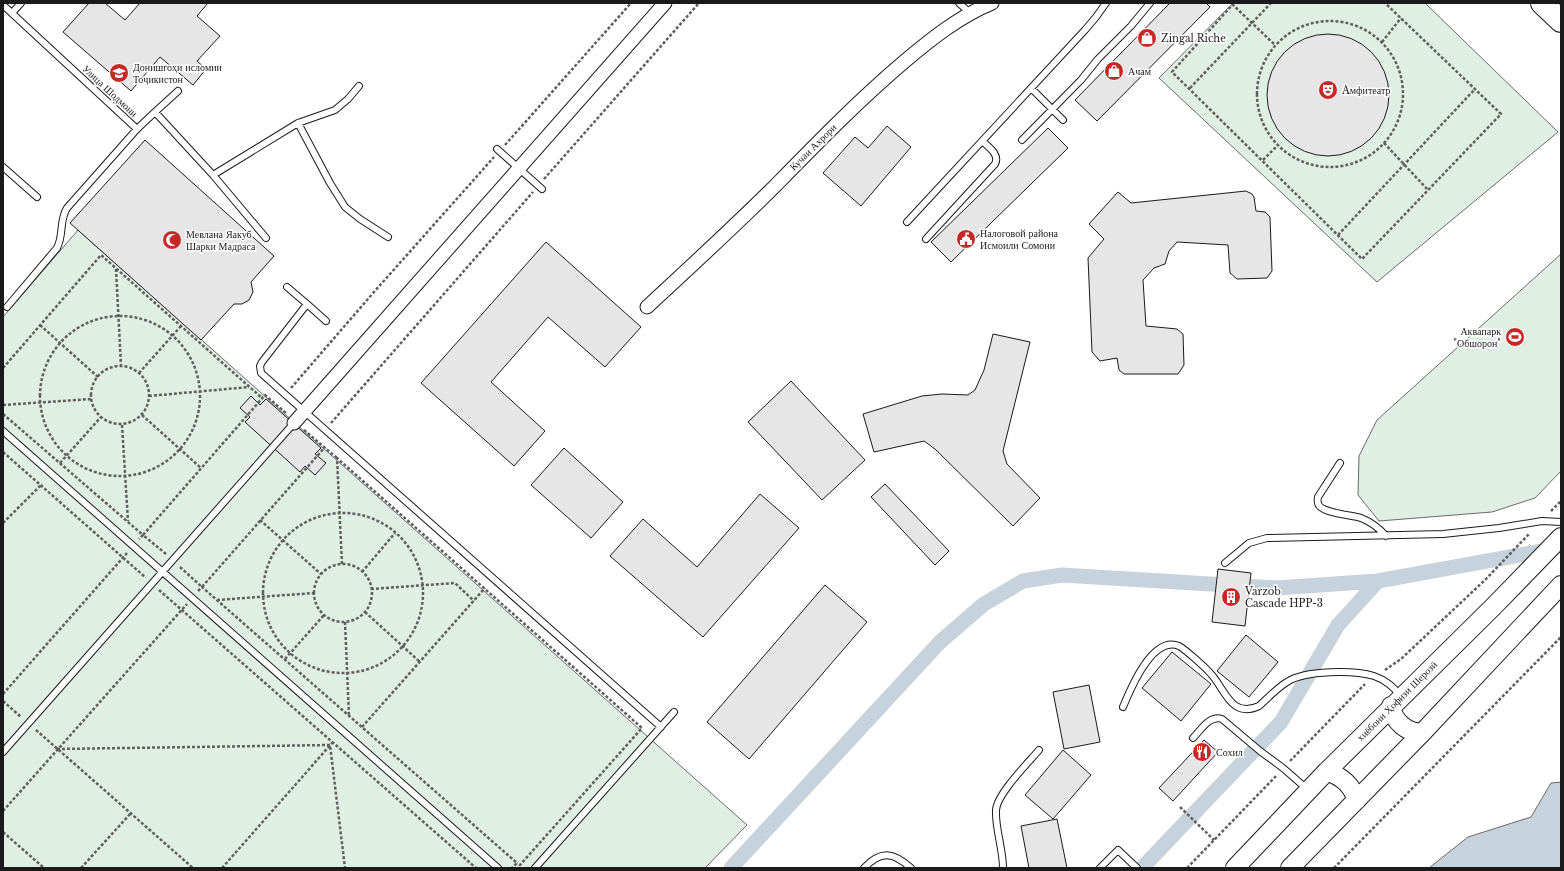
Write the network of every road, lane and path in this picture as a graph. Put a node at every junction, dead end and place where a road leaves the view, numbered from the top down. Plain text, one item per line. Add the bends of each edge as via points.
1 (20, 3) edge
2 (631, 3) edge
3 (665, 3) edge
4 (699, 3) edge
5 (960, 3) edge
6 (992, 3) edge
7 (1106, 3) edge
8 (1150, 3) edge
9 (1233, 3) edge
10 (1271, 3) edge
11 (1385, 3) edge
12 (1542, 3) edge
13 (3, 5) edge
14 (12, 13) junction
15 (970, 13) junction
16 (1401, 18) junction
17 (1561, 21) edge
18 (1252, 23) junction
19 (1382, 42) junction
20 (1275, 45) junction
21 (359, 86) dead end
22 (1031, 88) junction
23 (1190, 88) junction
24 (1475, 89) junction
25 (178, 91) dead end
26 (1052, 109) junction
27 (155, 112) junction
28 (1063, 120) dead end
29 (298, 123) junction
30 (137, 129) junction
31 (1022, 140) dead end
32 (982, 141) junction
33 (1384, 143) junction
34 (1278, 145) junction
35 (499, 150) junction
36 (1263, 160) junction
37 (1405, 165) junction
38 (3, 167) edge
39 (519, 168) junction
40 (213, 175) junction
41 (540, 187) junction
42 (1428, 190) junction
43 (37, 197) dead end
44 (907, 222) dead end
45 (1338, 235) junction
46 (388, 237) dead end
47 (266, 238) dead end
48 (926, 239) dead end
49 (116, 268) junction
50 (287, 287) dead end
51 (307, 304) junction
52 (6, 307) dead end
53 (647, 307) dead end
54 (118, 316) junction
55 (326, 321) dead end
56 (40, 325) junction
57 (181, 326) junction
58 (172, 336) junction
59 (60, 343) junction
60 (121, 366) junction
61 (3, 368) edge
62 (139, 373) junction
63 (98, 377) junction
64 (250, 387) junction
65 (200, 392) junction
66 (285, 394) junction
67 (149, 396) junction
68 (91, 399) junction
69 (40, 402) junction
70 (3, 405) edge
71 (277, 405) dead end
72 (304, 411) junction
73 (3, 414) edge
74 (142, 415) junction
75 (101, 417) junction
76 (294, 423) joint
77 (122, 425) junction
78 (325, 430) junction
79 (3, 431) edge
80 (325, 448) dead end
81 (180, 449) junction
82 (3, 452) edge
83 (67, 456) junction
84 (60, 463) junction
85 (1340, 463) dead end
86 (201, 468) junction
87 (52, 473) junction
88 (125, 476) junction
89 (41, 485) junction
90 (339, 513) junction
91 (260, 520) junction
92 (128, 521) junction
93 (1561, 522) edge
94 (3, 524) edge
95 (1532, 531) dead end
96 (395, 533) junction
97 (143, 535) junction
98 (1386, 536) junction
99 (1561, 537) edge
100 (283, 540) junction
101 (134, 546) junction
102 (123, 557) junction
103 (172, 560) junction
104 (1225, 563) dead end
105 (342, 564) junction
106 (162, 571) junction
107 (362, 572) junction
108 (321, 574) junction
109 (494, 579) junction
110 (152, 583) junction
111 (423, 585) junction
112 (1561, 585) edge
113 (202, 587) junction
114 (371, 589) junction
115 (485, 589) junction
116 (314, 593) junction
117 (263, 597) junction
118 (192, 598) junction
119 (217, 600) junction
120 (474, 601) junction
121 (182, 610) junction
122 (365, 612) junction
123 (324, 615) junction
124 (345, 622) junction
125 (1561, 638) edge
126 (403, 646) junction
127 (290, 653) junction
128 (285, 660) junction
129 (420, 662) junction
130 (347, 673) junction
131 (1375, 676) junction
132 (3, 694) edge
133 (3, 701) edge
134 (1396, 701) junction
135 (1123, 707) dead end
136 (674, 712) dead end
137 (349, 716) junction
138 (28, 723) junction
139 (362, 727) junction
140 (661, 727) junction
141 (1422, 733) junction
142 (1193, 738) dead end
143 (333, 742) junction
144 (330, 745) junction
145 (57, 749) junction
146 (1039, 750) dead end
147 (3, 752) edge
148 (1283, 768) junction
149 (1327, 771) junction
150 (1308, 790) junction
151 (1357, 800) junction
152 (1180, 807) dead end
153 (3, 811) edge
154 (131, 813) junction
155 (3, 832) edge
156 (1214, 840) junction
157 (517, 863) junction
158 (1189, 867) edge
159 (44, 868) edge
160 (81, 868) edge
161 (193, 868) edge
162 (222, 868) edge
163 (345, 868) edge
164 (476, 868) edge
165 (498, 868) edge
166 (512, 868) edge
167 (535, 868) edge
168 (864, 868) edge
169 (911, 868) edge
170 (1003, 868) edge
171 (1100, 868) edge
172 (1137, 868) edge
173 (1235, 868) edge
174 (1290, 868) edge
175 (1334, 868) edge

1 - 14 lane
2 - 35 path
3 - 39 street
4 - 41 path
5 - 15 lane
6 - 15 street, Кучаи Ахрори
7 - 22 lane via 1089,26
8 - 26 lane
9 - 18 path
9 - 23 path via 1172,72
10 - 18 path
11 - 16 path
12 - 17 highway
13 - 14 lane, Улица Шодмони
14 - 30 lane, Улица Шодмони
15 - 53 street, Кучаи Ахрори via 888,76 820,139 745,216
16 - 19 path
16 - 24 path
18 - 20 path
18 - 23 path
19 - 20 path via 1363,28 1340,21 1316,22 1294,30
19 - 33 path via 1395,60 1402,81 1403,104 1396,125
20 - 34 path via 1263,63 1257,84 1258,106 1265,127
21 - 29 lane via 334,110
22 - 26 lane
22 - 32 lane
23 - 36 path
24 - 37 path
24 - 42 path via 1501,114
25 - 27 lane, Улица Шодмони
26 - 28 lane
26 - 31 lane
27 - 30 lane, Улица Шодмони
27 - 40 lane
29 - 40 lane
29 - 46 lane via 345,207
30 - 52 lane via 67,208 62,219 62,237 58,248
32 - 44 lane
32 - 48 lane via 996,156 995,164
33 - 34 path via 1369,156 1351,164 1332,167 1306,162
33 - 37 path
34 - 36 path
35 - 39 lane
35 - 66 path
36 - 45 path
37 - 42 path
37 - 45 path
38 - 43 lane
39 - 41 lane
39 - 72 street
40 - 47 lane
41 - 78 path
42 - 45 path via 1362,259
49 - 54 path
49 - 56 path via 101,256
49 - 57 path
50 - 51 lane
51 - 55 lane
51 - 66 lane via 260,366 261,373
54 - 58 path via 144,320 157,325
54 - 59 path via 92,321 75,330
54 - 60 path
56 - 59 path
56 - 61 path
57 - 58 path
57 - 64 path
58 - 62 path
58 - 65 path via 193,363
59 - 63 path
59 - 69 path via 46,366
60 - 62 path
60 - 63 path via 104,371
62 - 67 path via 148,386
63 - 68 path via 91,390
64 - 65 path
64 - 86 path via 262,398
65 - 67 path
65 - 81 path via 194,427
66 - 71 path
66 - 72 lane
67 - 74 path
68 - 69 path
68 - 75 path
69 - 70 path
69 - 83 path via 48,430
72 - 76 street
72 - 78 lane
73 - 84 path
74 - 77 path
74 - 81 path
75 - 77 path via 107,422
75 - 83 path
76 - 103 lane
77 - 88 path
78 - 109 lane
79 - 87 lane
80 - 91 path
81 - 86 path
81 - 88 path via 160,466
82 - 89 path
83 - 84 path
83 - 88 path via 96,472
84 - 92 path
85 - 98 lane via 1318,497 1319,506 1362,518
86 - 97 path
87 - 89 path
87 - 101 lane
88 - 92 path
89 - 94 path
89 - 102 path
90 - 96 path via 368,517
90 - 100 path via 316,518
90 - 105 path
90 - 115 path via 337,458
91 - 100 path
91 - 113 path
92 - 97 path
93 - 98 lane via 1542,521 1450,533
95 - 131 path via 1486,579 1401,659
96 - 107 path
96 - 111 path via 416,560
97 - 101 path
97 - 103 path
98 - 104 lane via 1267,538 1248,543
99 - 134 main road, хиёбони Ҳофизи Шерозӣ
100 - 108 path
100 - 117 path via 269,562
101 - 102 path
101 - 106 lane
102 - 110 path
102 - 132 path
103 - 106 lane
103 - 113 path
105 - 107 path
105 - 108 path via 333,566
106 - 110 lane
106 - 118 lane
107 - 114 path via 367,577
108 - 116 path via 316,581
109 - 115 path
109 - 140 lane
110 - 121 path
110 - 138 lane
111 - 114 path
111 - 120 path via 455,583
111 - 126 path via 421,612 411,636
112 - 141 main road
113 - 118 path
113 - 119 path
114 - 122 path via 371,599
115 - 120 path
115 - 157 path via 642,728 520,865
116 - 117 path
116 - 123 path via 315,603
117 - 119 path
117 - 127 path via 270,627
118 - 121 path
118 - 165 lane
119 - 128 path
120 - 129 path
121 - 143 path
121 - 145 path
122 - 124 path via 352,621
122 - 126 path
123 - 124 path via 337,622
123 - 127 path
124 - 130 path
125 - 175 path
126 - 129 path
126 - 130 path via 383,663
127 - 128 path
127 - 130 path via 319,669
128 - 137 path
129 - 139 path
130 - 137 path
131 - 134 lane via 1387,682
131 - 135 lane via 1349,673 1303,676 1288,681 1259,706 1248,709 1230,702 1211,674 1184,650 1178,646 1167,646 1154,653 1141,669
131 - 148 path via 1360,688
133 - 138 path
134 - 141 main road via 1392,713 1400,723 1410,731
134 - 149 main road, хиёбони Ҳофизи Шерозӣ
136 - 140 lane
137 - 139 path
138 - 145 path
138 - 147 lane
139 - 157 path
140 - 167 lane
141 - 151 main road
142 - 148 lane via 1210,720 1218,718 1226,721
143 - 144 path
143 - 164 path
144 - 145 path
144 - 162 path
144 - 163 path
145 - 153 path
145 - 154 path
146 - 170 lane via 998,802 996,812
148 - 150 lane
148 - 156 path
149 - 150 main road, хиёбони Ҳофизи Шерозӣ
149 - 151 main road via 1344,780 1353,790
150 - 173 main road, хиёбони Ҳофизи Шерозӣ
151 - 174 main road
152 - 156 path
154 - 160 path
154 - 161 path
155 - 159 path
156 - 158 path
157 - 166 path
168 - 169 lane via 874,859 886,855 898,857
171 - 172 lane via 1118,850

